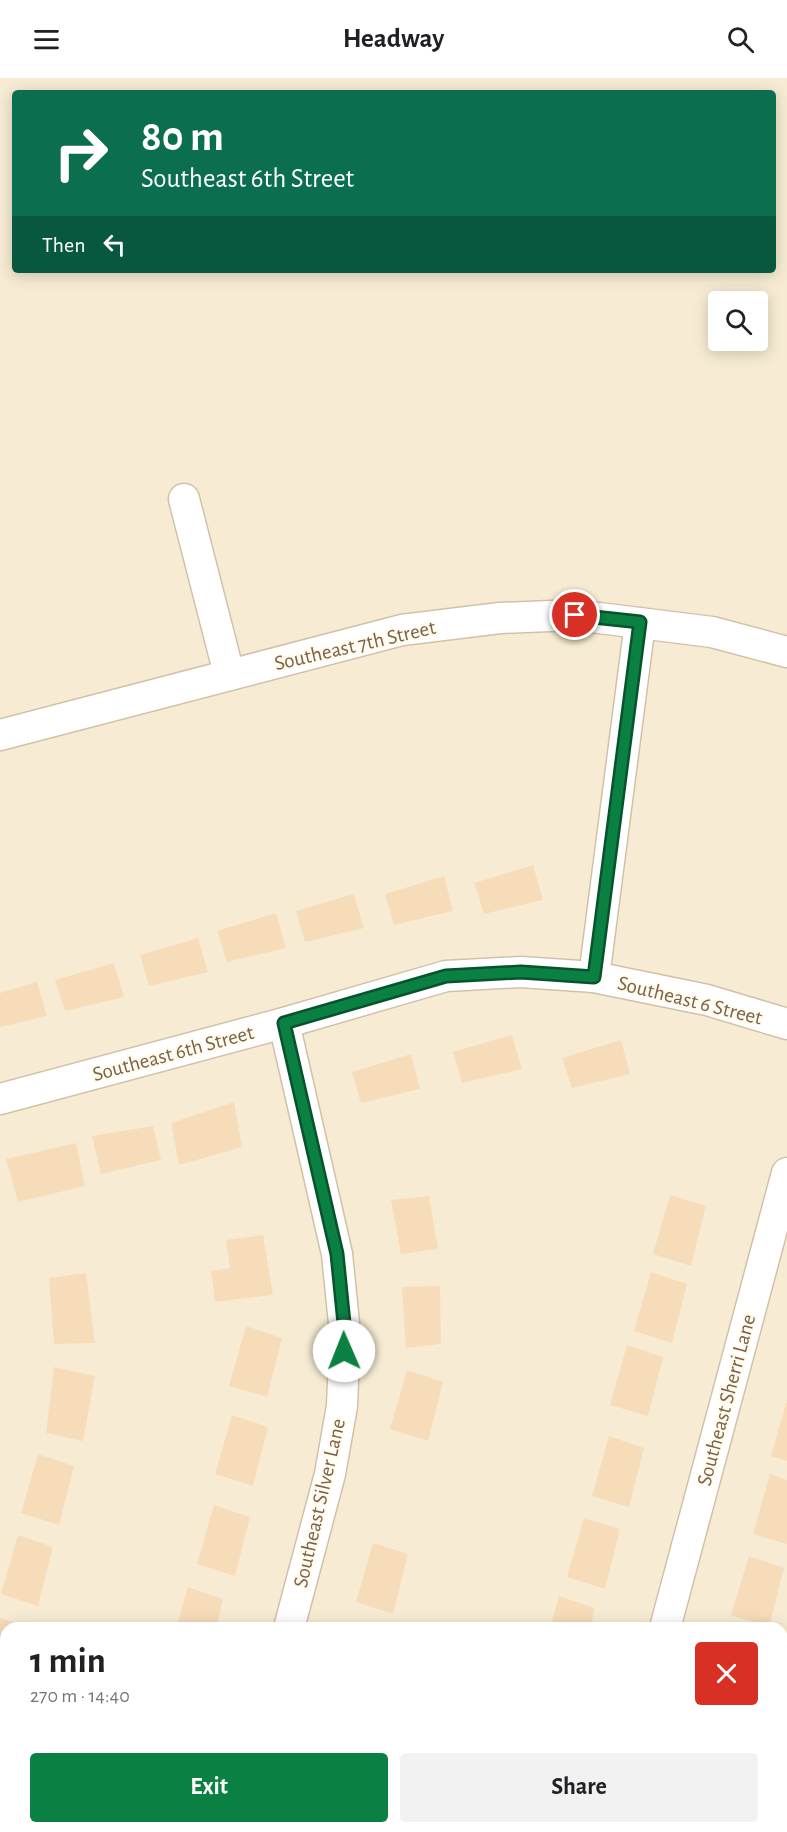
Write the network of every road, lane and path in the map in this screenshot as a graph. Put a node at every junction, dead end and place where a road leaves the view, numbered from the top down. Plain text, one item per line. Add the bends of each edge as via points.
1 (184, 499) dead end
2 (640, 622) junction
3 (787, 652) edge
4 (229, 674) junction
5 (0, 735) edge
6 (594, 977) junction
7 (284, 1023) junction
8 (787, 1024) edge
9 (0, 1099) edge
10 (787, 1173) edge
11 (291, 1622) edge
12 (667, 1622) edge

1 - 4 street
2 - 3 street, Southeast 7th Street via 712,632
2 - 4 street, Southeast 7th Street via 575,615 500,618 406,629
2 - 6 street
4 - 5 street, Southeast 7th Street
6 - 7 street, Southeast 6th Street via 521,972 446,976
6 - 8 street, Southeast 6 Street via 707,1000
7 - 9 street, Southeast 6th Street
7 - 11 street, Southeast Silver Lane via 337,1254 345,1333 342,1406 330,1474
10 - 12 street, Southeast Sherri Lane

